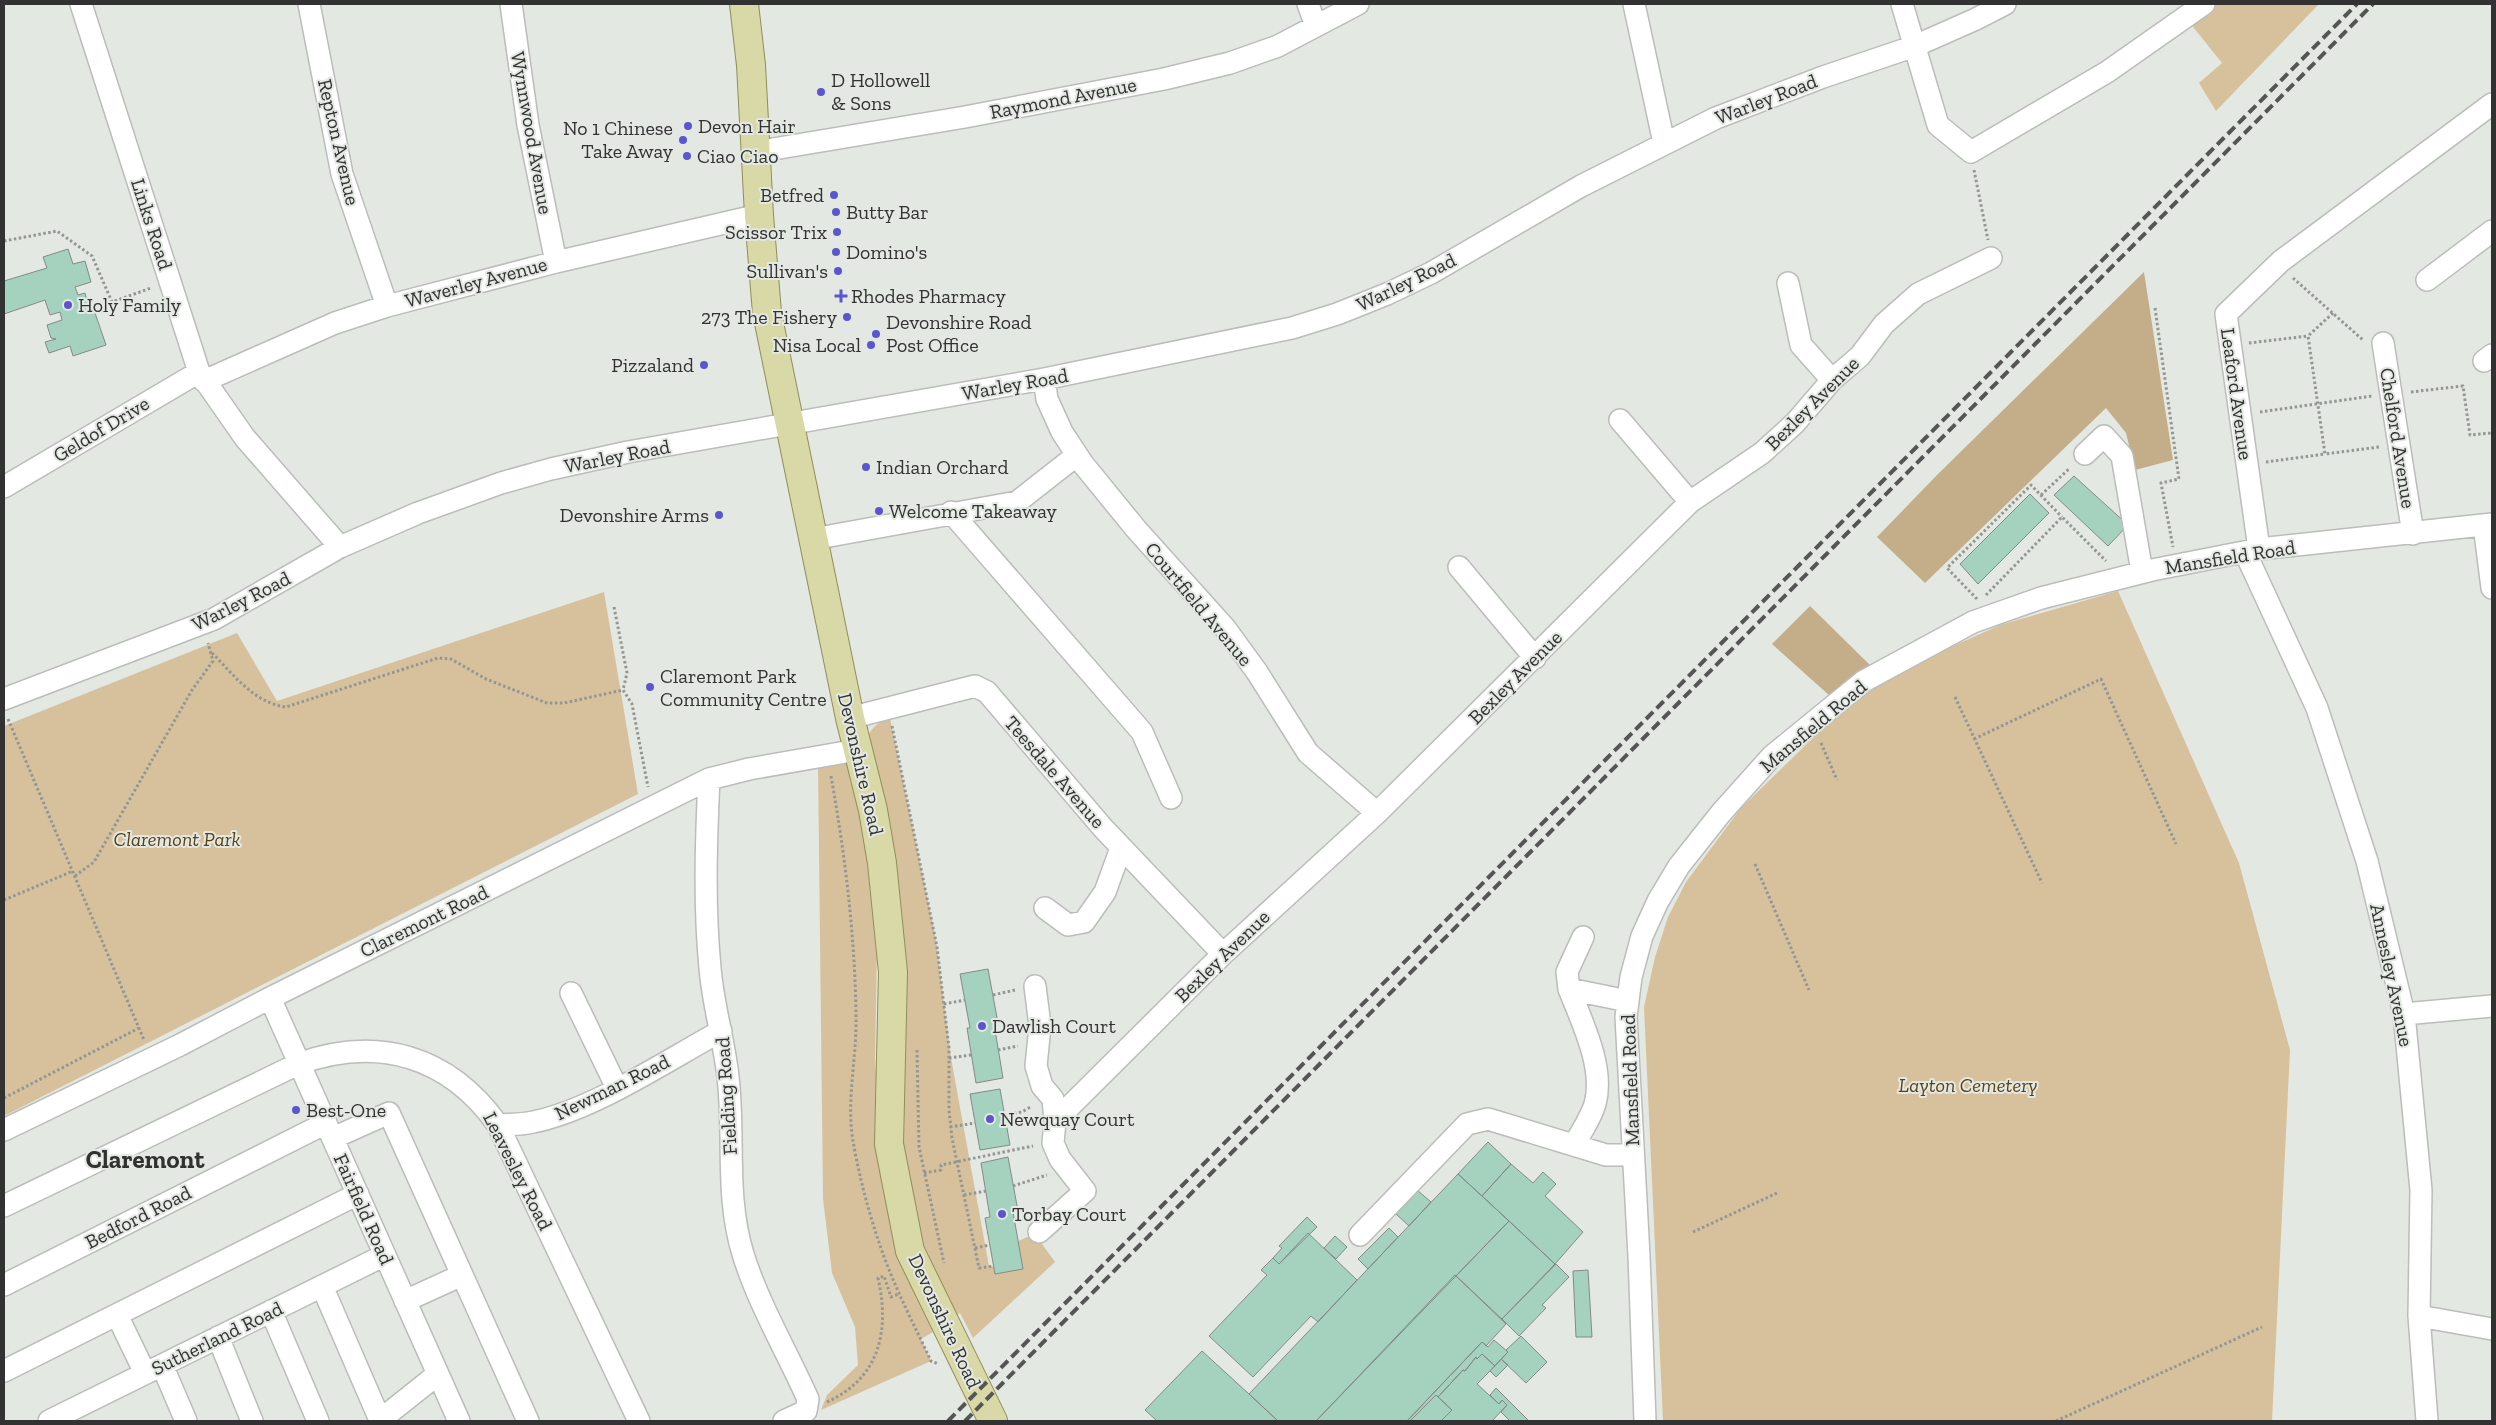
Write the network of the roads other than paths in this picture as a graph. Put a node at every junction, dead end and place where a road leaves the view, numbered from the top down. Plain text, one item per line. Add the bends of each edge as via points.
1 (81, 4) edge
2 (309, 4) edge
3 (511, 4) edge
4 (744, 4) edge
5 (1308, 4) edge
6 (1358, 4) edge
7 (1634, 4) edge
8 (1902, 4) edge
9 (2005, 4) edge
10 (2204, 4) edge
11 (1316, 26) junction
12 (1914, 46) junction
13 (2492, 104) edge
14 (1664, 143) junction
15 (755, 152) junction
16 (759, 215) junction
17 (2492, 231) edge
18 (1991, 258) road end
19 (556, 262) junction
20 (2427, 280) dead end
21 (1788, 283) dead end
22 (387, 306) junction
23 (2384, 350) road end
24 (201, 376) junction
25 (1044, 379) junction
26 (1832, 380) junction
27 (1620, 420) dead end
28 (788, 424) junction
29 (1077, 454) junction
30 (2085, 454) road end
31 (4, 487) edge
32 (1690, 502) junction
33 (951, 512) junction
34 (2488, 525) edge
35 (2413, 534) junction
36 (813, 539) junction
37 (340, 547) junction
38 (2252, 551) junction
39 (1459, 567) dead end
40 (2142, 572) junction
41 (2492, 588) edge
42 (1535, 658) junction
43 (5, 708) edge
44 (850, 718) junction
45 (857, 750) junction
46 (709, 779) junction
47 (1171, 798) dead end
48 (1377, 813) junction
49 (1121, 848) junction
50 (1045, 908) dead end
51 (1583, 937) dead end
52 (1223, 954) junction
53 (1035, 986) dead end
54 (1568, 989) junction
55 (570, 992) dead end
56 (270, 998) junction
57 (1628, 1001) junction
58 (2492, 1006) edge
59 (2404, 1014) junction
60 (721, 1031) junction
61 (298, 1064) junction
62 (618, 1088) junction
63 (1055, 1120) junction
64 (498, 1125) junction
65 (4, 1130) edge
66 (329, 1131) junction
67 (1574, 1145) junction
68 (1633, 1155) junction
69 (358, 1194) junction
70 (4, 1206) edge
71 (1039, 1232) dead end
72 (1360, 1236) dead end
73 (385, 1255) junction
74 (462, 1275) junction
75 (4, 1285) edge
76 (322, 1286) junction
77 (405, 1301) junction
78 (271, 1311) junction
79 (117, 1314) junction
80 (2419, 1316) junction
81 (2492, 1329) edge
82 (218, 1338) junction
83 (154, 1369) junction
84 (4, 1371) edge
85 (438, 1374) junction
86 (49, 1421) edge
87 (186, 1421) edge
88 (252, 1421) edge
89 (318, 1421) edge
90 (380, 1421) edge
91 (459, 1421) edge
92 (528, 1421) edge
93 (639, 1421) edge
94 (784, 1421) edge
95 (993, 1421) edge
96 (1645, 1421) edge
97 (2427, 1421) edge

1 - 24 street, Links Road
2 - 22 street, Repton Avenue via 342,174
3 - 19 street, Wynnwood Avenue via 528,125
4 - 15 main road, Devonshire Road
5 - 11 street
6 - 11 street, Raymond Avenue
7 - 14 street
8 - 12 street
9 - 12 street, Warley Road
10 - 12 street via 2107,72 1971,152 1938,125
11 - 15 street, Raymond Avenue via 1278,46 1230,63 1173,77 965,117
12 - 14 street, Warley Road via 1762,99
13 - 38 street, Leaford Avenue via 2279,263 2226,314 2247,464
14 - 25 street, Warley Road via 1581,186 1431,273 1337,314 1292,328
15 - 16 main road, Devonshire Road
16 - 19 street, Waverley Avenue
16 - 28 main road, Devonshire Road via 767,313
17 - 20 street
18 - 26 street, Bexley Avenue via 1918,294 1884,324 1860,356
19 - 22 street, Waverley Avenue
21 - 26 street via 1801,345
22 - 24 street, Waverley Avenue
23 - 35 street, Chelford Avenue
24 - 31 street, Geldof Drive
24 - 37 street, Links Road via 245,438
25 - 28 street, Warley Road
25 - 29 street, Courtfield Avenue via 1047,399 1062,432
26 - 32 street, Bexley Avenue via 1795,423 1762,453
27 - 32 street
28 - 36 main road, Devonshire Road
28 - 37 street, Warley Road via 551,469 461,497
29 - 33 street via 1017,502
29 - 48 street, Courtfield Avenue via 1136,529 1225,628 1262,679 1308,753
30 - 40 street via 2104,436 2122,456
32 - 42 street, Bexley Avenue
33 - 36 street
33 - 47 street via 1142,732
34 - 35 street, Mansfield Road
34 - 41 street
35 - 38 street, Mansfield Road
36 - 44 main road, Devonshire Road
37 - 43 street, Warley Road via 214,619
38 - 40 street, Mansfield Road
38 - 59 street, Annesley Avenue via 2317,708 2367,861
39 - 42 street
40 - 57 street, Mansfield Road via 2041,598 1973,622 1864,681 1812,722 1772,756 1721,812 1679,866 1642,936
42 - 48 street, Bexley Avenue
44 - 45 main road, Devonshire Road
44 - 49 street, Teesdale Avenue via 975,686 987,692
45 - 46 street, Claremont Road
45 - 95 main road, Devonshire Road via 873,810 893,972 888,1144 914,1260
46 - 56 street, Claremont Road
46 - 60 street, Fielding Road via 706,921 710,970
48 - 52 street, Bexley Avenue
49 - 50 street via 1104,892 1084,922 1068,926
49 - 52 street, Teesdale Avenue
51 - 54 street via 1567,972
52 - 63 street, Bexley Avenue
53 - 63 street via 1040,1026 1036,1066 1042,1086 1053,1099
54 - 57 street
54 - 67 street via 1595,1061 1594,1105
55 - 62 street
56 - 61 street, Fairfield Road
56 - 65 street, Claremont Road
57 - 68 street, Mansfield Road via 1626,1017
58 - 59 street
59 - 80 street, Annesley Avenue via 2421,1190
60 - 62 street, Newman Road
60 - 94 street, Fielding Road via 728,1077 731,1177 738,1236 756,1287 807,1405
61 - 64 street, Leavesley Road via 341,1051 396,1053 419,1060 462,1084 483,1103
61 - 66 street, Fairfield Road
61 - 70 street, Leavesley Road
62 - 64 street, Newman Road via 558,1116 531,1123
63 - 71 street via 1057,1151 1085,1191
64 - 93 street, Leavesley Road
66 - 69 street, Fairfield Road
66 - 74 street, Bedford Road via 389,1113
66 - 75 street, Bedford Road
67 - 68 street via 1606,1155
67 - 72 street via 1488,1119 1466,1124
68 - 96 street, Mansfield Road
69 - 73 street, Fairfield Road
69 - 79 street
73 - 76 street, Sutherland Road
73 - 77 street, Fairfield Road
74 - 77 street
74 - 92 street
76 - 78 street, Sutherland Road
76 - 90 street
77 - 85 street, Fairfield Road
78 - 82 street, Sutherland Road
78 - 89 street
79 - 83 street
79 - 84 street
80 - 81 street
80 - 97 street, Annesley Avenue
82 - 83 street, Sutherland Road
82 - 88 street
83 - 86 street, Sutherland Road
83 - 87 street
85 - 90 street
85 - 91 street, Fairfield Road

